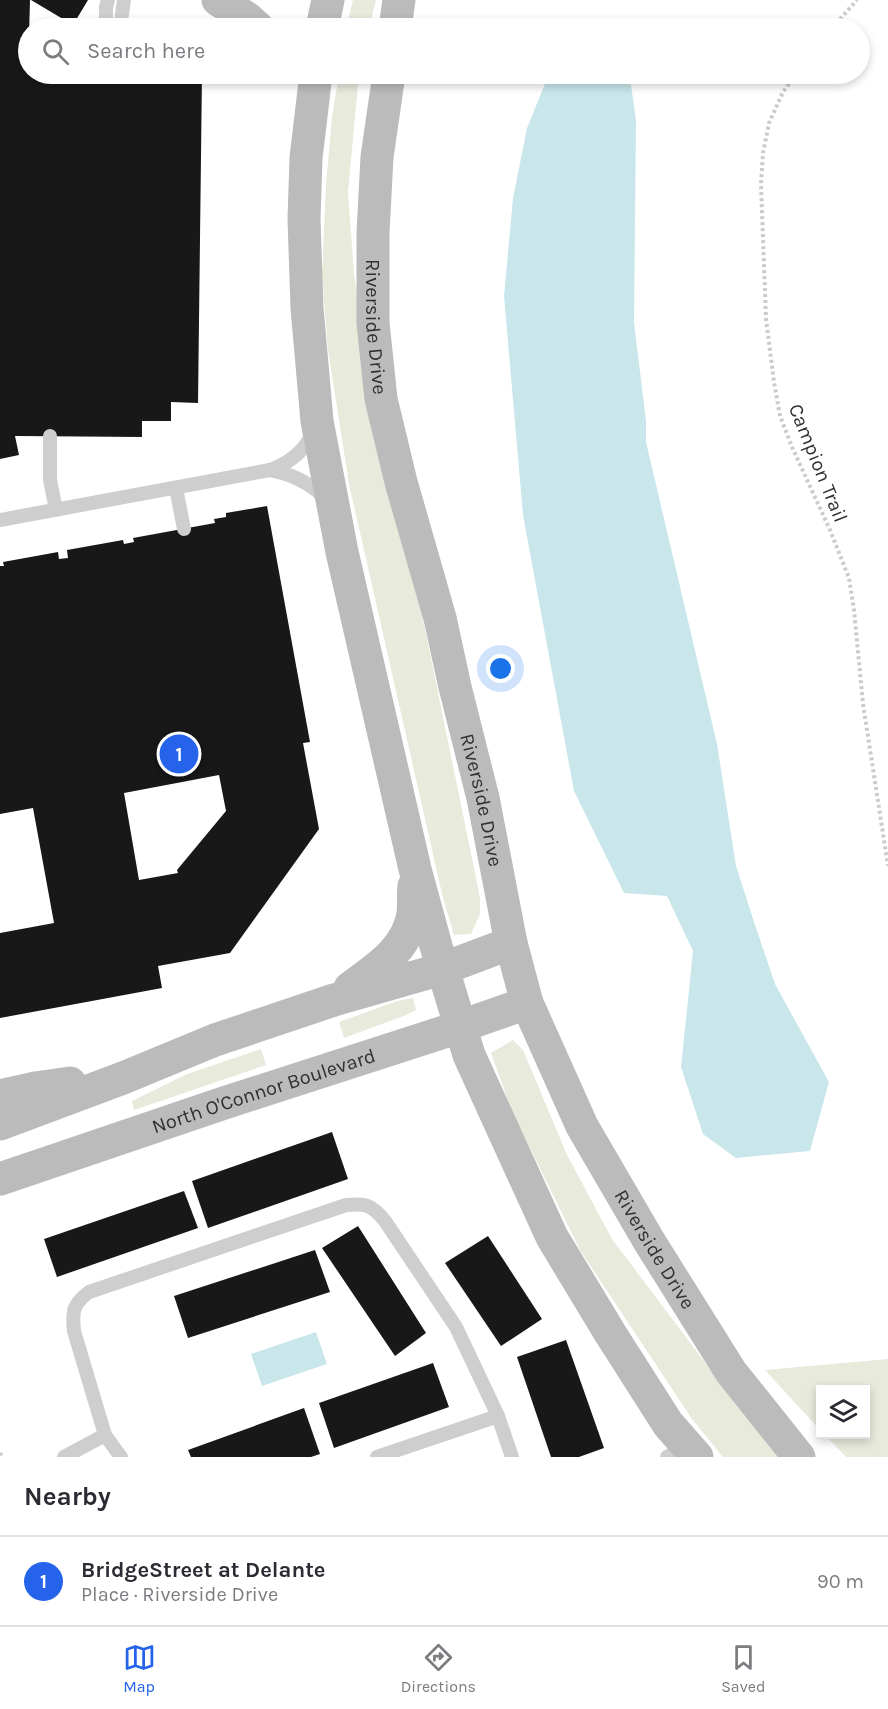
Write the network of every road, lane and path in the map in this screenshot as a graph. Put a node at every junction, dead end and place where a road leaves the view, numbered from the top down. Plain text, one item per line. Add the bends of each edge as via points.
1 (108, 0) edge
2 (124, 0) edge
3 (218, 0) edge
4 (328, 0) edge
5 (399, 0) edge
6 (857, 0) edge
7 (107, 18) edge
8 (121, 18) edge
9 (247, 18) edge
10 (324, 18) edge
11 (396, 18) edge
12 (841, 18) edge
13 (311, 84) edge
14 (387, 84) edge
15 (789, 84) edge
16 (317, 421) junction
17 (50, 436) dead end
18 (270, 470) junction
19 (176, 488) junction
20 (56, 510) junction
21 (334, 511) junction
22 (0, 520) edge
23 (184, 529) dead end
24 (888, 866) edge
25 (415, 869) junction
26 (512, 943) junction
27 (442, 969) junction
28 (334, 1000) junction
29 (527, 1003) junction
30 (459, 1027) junction
31 (123, 1078) junction
32 (0, 1096) edge
33 (0, 1124) edge
34 (0, 1179) edge
35 (498, 1416) junction
36 (105, 1435) junction
37 (683, 1453) edge
38 (64, 1457) edge
39 (121, 1457) edge
40 (377, 1457) edge
41 (513, 1457) edge
42 (799, 1457) edge

1 - 7 lane
2 - 8 lane
3 - 9 main road
4 - 10 main road
5 - 11 main road
6 - 12 path
13 - 16 main road via 304,219
14 - 26 main road, Riverside Drive via 373,233 373,323 381,399 440,618 483,798
15 - 24 path, Campion Trail via 769,123 763,153 766,319 780,416 849,578 862,704
16 - 18 lane via 302,450
16 - 21 main road
17 - 20 lane via 50,480
18 - 19 lane
18 - 21 lane via 299,478 325,498
19 - 20 lane
19 - 23 lane
20 - 22 lane
21 - 25 main road
25 - 27 main road
25 - 28 main road via 412,914 403,941 385,962
26 - 27 main road
26 - 29 main road, Riverside Drive
27 - 28 main road
27 - 30 main road
28 - 31 main road via 215,1040
29 - 30 main road, North O'Connor Boulevard
29 - 42 main road, Riverside Drive via 582,1126 649,1241 731,1372
30 - 34 main road, North O'Connor Boulevard
30 - 37 main road via 552,1237
31 - 32 main road
31 - 33 main road
35 - 36 lane via 456,1328 385,1221 375,1209 359,1203 89,1292 78,1300 74,1331
35 - 40 lane
35 - 41 lane
36 - 38 lane
36 - 39 lane

